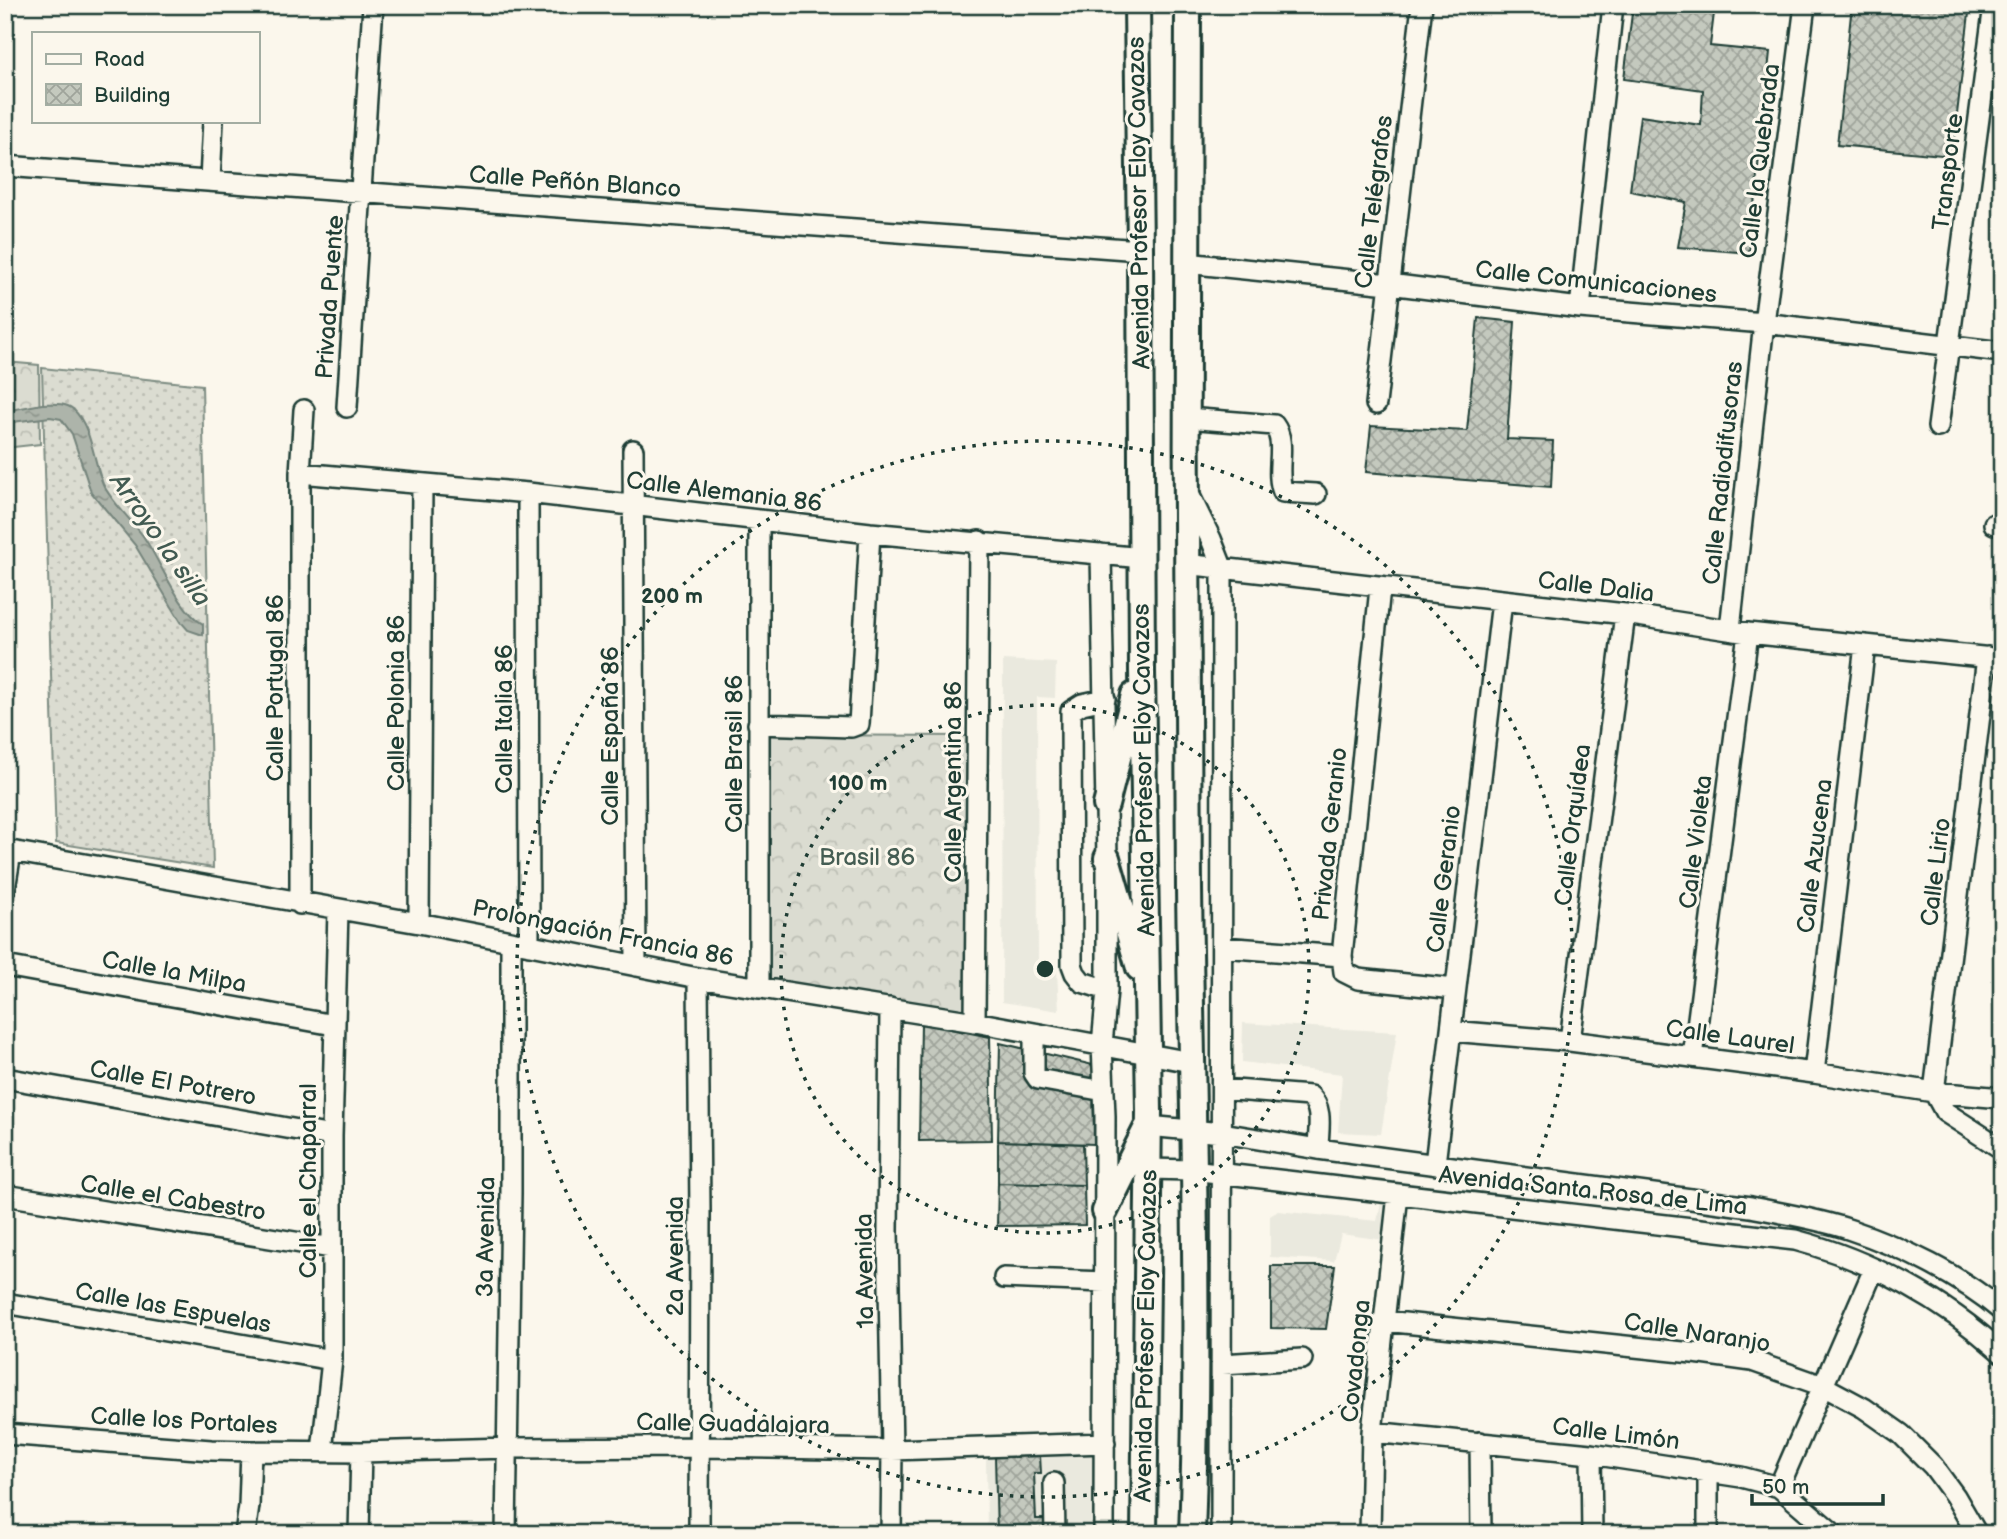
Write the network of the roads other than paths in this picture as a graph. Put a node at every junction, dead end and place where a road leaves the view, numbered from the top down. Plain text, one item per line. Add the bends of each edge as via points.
1 (373, 5) edge
2 (1137, 5) edge
3 (1188, 5) edge
4 (1422, 5) edge
5 (1613, 5) edge
6 (1805, 5) edge
7 (1994, 5) edge
8 (213, 122) edge
9 (5, 166) edge
10 (210, 180) junction
11 (362, 191) junction
12 (1140, 250) junction
13 (1186, 263) junction
14 (1390, 284) junction
15 (1580, 308) junction
16 (1764, 323) junction
17 (1950, 345) junction
18 (2002, 352) edge
19 (1376, 404) dead end
20 (348, 407) dead end
21 (304, 410) dead end
22 (1187, 418) junction
23 (1938, 427) dead end
24 (634, 450) dead end
25 (300, 473) junction
26 (422, 485) junction
27 (1187, 491) junction
28 (528, 493) junction
29 (1316, 494) dead end
30 (633, 506) junction
31 (759, 521) junction
32 (870, 533) junction
33 (979, 541) junction
34 (1101, 554) junction
35 (1143, 558) junction
36 (1185, 564) junction
37 (1222, 567) junction
38 (1380, 588) junction
39 (1502, 601) junction
40 (1625, 614) junction
41 (1739, 631) junction
42 (1865, 645) junction
43 (1995, 658) edge
44 (1142, 671) junction
45 (1105, 699) junction
46 (758, 724) junction
47 (1106, 804) junction
48 (8, 851) edge
49 (1107, 858) junction
50 (5, 889) edge
51 (300, 904) junction
52 (338, 910) junction
53 (419, 923) junction
54 (520, 943) junction
55 (1222, 947) junction
56 (1342, 956) junction
57 (5, 966) edge
58 (636, 966) junction
59 (698, 978) junction
60 (759, 988) junction
61 (1455, 989) junction
62 (1107, 990) junction
63 (1147, 992) junction
64 (890, 1008) junction
65 (975, 1022) junction
66 (334, 1025) junction
67 (1451, 1031) junction
68 (1034, 1033) junction
69 (1570, 1041) junction
70 (1102, 1045) junction
71 (1149, 1054) junction
72 (1693, 1057) junction
73 (1191, 1062) junction
74 (1814, 1073) junction
75 (5, 1078) edge
76 (1222, 1089) junction
77 (1104, 1091) junction
78 (1934, 1093) junction
79 (2002, 1098) edge
80 (1148, 1126) junction
81 (1192, 1132) junction
82 (1222, 1133) junction
83 (332, 1136) junction
84 (1318, 1149) junction
85 (2002, 1149) edge
86 (1434, 1164) junction
87 (1148, 1169) junction
88 (1192, 1170) junction
89 (1223, 1174) junction
90 (1398, 1194) junction
91 (5, 1195) edge
92 (1105, 1211) junction
93 (332, 1248) junction
94 (1874, 1269) junction
95 (1003, 1278) dead end
96 (1105, 1282) junction
97 (5, 1303) edge
98 (2002, 1311) edge
99 (1385, 1321) junction
100 (2002, 1353) edge
101 (1302, 1359) dead end
102 (332, 1360) junction
103 (1222, 1364) junction
104 (1823, 1386) junction
105 (1372, 1432) junction
106 (5, 1434) edge
107 (1480, 1442) junction
108 (1104, 1443) junction
109 (700, 1447) junction
110 (508, 1448) junction
111 (892, 1450) junction
112 (251, 1451) junction
113 (322, 1451) junction
114 (361, 1452) junction
115 (1591, 1454) junction
116 (1708, 1471) junction
117 (1055, 1483) dead end
118 (1779, 1487) junction
119 (1826, 1530) edge
120 (245, 1534) edge
121 (359, 1534) edge
122 (506, 1534) edge
123 (698, 1534) edge
124 (891, 1534) edge
125 (1055, 1534) edge
126 (1104, 1534) edge
127 (1144, 1534) edge
128 (1192, 1534) edge
129 (1221, 1534) edge
130 (1370, 1534) edge
131 (1481, 1534) edge
132 (1592, 1534) edge
133 (1708, 1534) edge
134 (1977, 1534) edge

1 - 11 street, Privada Puente
2 - 12 main road, Avenida Profesor Eloy Cavazos
3 - 13 main road, Avenida Profesor Eloy Cavazos
4 - 14 street, Calle Telégrafos
5 - 15 street
6 - 16 street, Calle la Quebrada
7 - 17 street, Transporte
8 - 10 street
9 - 10 street, Calle Peñón Blanco
10 - 11 street, Calle Peñón Blanco
11 - 12 street, Calle Peñón Blanco
11 - 20 street, Privada Puente
12 - 35 main road, Avenida Profesor Eloy Cavazos
13 - 14 street, Calle Comunicaciones
13 - 22 main road, Avenida Profesor Eloy Cavazos
14 - 15 street, Calle Comunicaciones
14 - 19 street, Calle Telégrafos
15 - 16 street, Calle Comunicaciones
16 - 17 street, Calle Comunicaciones
16 - 41 street, Calle Radiodifusoras
17 - 18 street, Calle Comunicaciones
17 - 23 street, Transporte
21 - 25 street, Calle Portugal 86
22 - 27 main road, Avenida Profesor Eloy Cavazos
22 - 29 street via 1274,425 1280,434 1283,492
24 - 30 street, Calle España 86
25 - 26 street, Calle Alemania 86
25 - 51 street, Calle Portugal 86
26 - 28 street, Calle Alemania 86
26 - 53 street, Calle Polonia 86
27 - 36 main road, Avenida Profesor Eloy Cavazos
27 - 37 street
28 - 30 street, Calle Alemania 86
28 - 54 street, Calle Italia 86
30 - 31 street, Calle Alemania 86
30 - 58 street, Calle España 86
31 - 32 street, Calle Alemania 86
31 - 46 street, Calle Brasil 86
32 - 33 street, Calle Alemania 86
32 - 46 street via 858,726
33 - 34 street, Calle Alemania 86
33 - 65 street, Calle Argentina 86
34 - 35 street, Calle Alemania 86
34 - 45 street
35 - 44 main road, Avenida Profesor Eloy Cavazos
36 - 37 street, Calle Dalia
36 - 73 main road, Avenida Profesor Eloy Cavazos
37 - 38 street, Calle Dalia
37 - 55 street
38 - 39 street, Calle Dalia
38 - 56 street, Privada Geranio
39 - 40 street, Calle Dalia
39 - 61 street, Calle Geranio
40 - 41 street, Calle Dalia
40 - 69 street, Calle Orquídea
41 - 42 street, Calle Dalia
41 - 72 street, Calle Violeta
42 - 43 street, Calle Dalia
42 - 74 street, Calle Azucena
43 - 78 street, Calle Lirio
44 - 47 main road
44 - 63 main road, Avenida Profesor Eloy Cavazos
45 - 47 street
45 - 62 street via 1071,711 1071,917 1075,973 1082,982
46 - 60 street, Calle Brasil 86
47 - 49 street
48 - 50 street
48 - 51 street, Prolongación Francia 86
49 - 62 street
49 - 63 main road
51 - 52 street, Prolongación Francia 86
52 - 53 street, Prolongación Francia 86
52 - 66 street, Calle el Chaparral
53 - 54 street, Prolongación Francia 86
54 - 58 street, Prolongación Francia 86
54 - 110 street, 3a Avenida
55 - 56 street
55 - 76 street
56 - 61 street, Privada Geranio via 1344,972 1357,979
57 - 66 street, Calle la Milpa
58 - 59 street, Prolongación Francia 86
59 - 60 street, Prolongación Francia 86
59 - 109 street, 2a Avenida
60 - 64 street, Prolongación Francia 86
61 - 67 street, Calle Geranio
62 - 70 street
63 - 71 main road, Avenida Profesor Eloy Cavazos
64 - 65 street, Prolongación Francia 86
64 - 111 street, 1a Avenida
65 - 68 street, Prolongación Francia 86
66 - 83 street, Calle el Chaparral
67 - 69 street, Calle Laurel
67 - 86 street, Calle Geranio
68 - 70 street, Prolongación Francia 86
68 - 77 street via 1038,1079
69 - 72 street, Calle Laurel
70 - 71 street, Prolongación Francia 86
70 - 77 street
71 - 73 street, Prolongación Francia 86
71 - 80 main road, Avenida Profesor Eloy Cavazos
72 - 74 street, Calle Laurel
73 - 81 main road, Avenida Profesor Eloy Cavazos
74 - 78 street, Calle Laurel
75 - 83 street, Calle El Potrero
76 - 82 street
76 - 84 street via 1310,1096 1319,1108
77 - 92 street
78 - 79 street, Calle Laurel
78 - 85 street via 1945,1112
80 - 81 street, Avenida Santa Rosa de Lima
80 - 87 main road, Avenida Profesor Eloy Cavazos
80 - 92 main road
81 - 82 street, Avenida Santa Rosa de Lima
81 - 88 main road, Avenida Profesor Eloy Cavazos
82 - 84 street, Avenida Santa Rosa de Lima
82 - 89 street
83 - 93 street, Calle el Chaparral
84 - 86 street, Avenida Santa Rosa de Lima
86 - 98 street, Avenida Santa Rosa de Lima via 1751,1207 1850,1229 1957,1279
87 - 88 street, Avenida Santa Rosa de Lima
87 - 127 main road, Avenida Profesor Eloy Cavazos
88 - 89 street, Avenida Santa Rosa de Lima
88 - 128 main road, Avenida Profesor Eloy Cavazos
89 - 90 street, Avenida Santa Rosa de Lima
89 - 103 street
90 - 94 street, Avenida Santa Rosa de Lima via 1770,1235 1828,1248
90 - 99 street, Covadonga
91 - 93 street, Calle el Cabestro
92 - 96 street
93 - 102 street, Calle el Chaparral
94 - 100 street, Avenida Santa Rosa de Lima via 1957,1316
94 - 104 street
95 - 96 street
96 - 108 street
97 - 102 street, Calle las Espuelas
99 - 104 street, Calle Naranjo via 1715,1355 1752,1361
99 - 105 street, Covadonga
101 - 103 street
102 - 113 street, Calle el Chaparral
103 - 129 street
104 - 118 street
104 - 134 street, Calle Naranjo via 1901,1434 1933,1465
105 - 107 street, Calle Limón
105 - 130 street, Covadonga
106 - 112 street, Calle los Portales
107 - 115 street, Calle Limón
107 - 131 street
108 - 111 street, Calle Guadalajara
108 - 126 street
109 - 110 street, Calle Guadalajara
109 - 111 street, Calle Guadalajara
109 - 123 street, 2a Avenida
110 - 114 street, Calle Guadalajara
110 - 122 street, 3a Avenida
111 - 124 street, 1a Avenida
112 - 113 street, Calle los Portales
112 - 120 street
113 - 114 street, Calle los Portales
114 - 121 street
115 - 116 street, Calle Limón
115 - 132 street
116 - 118 street, Calle Limón
116 - 133 street
117 - 125 street
118 - 119 street, Calle Limón

